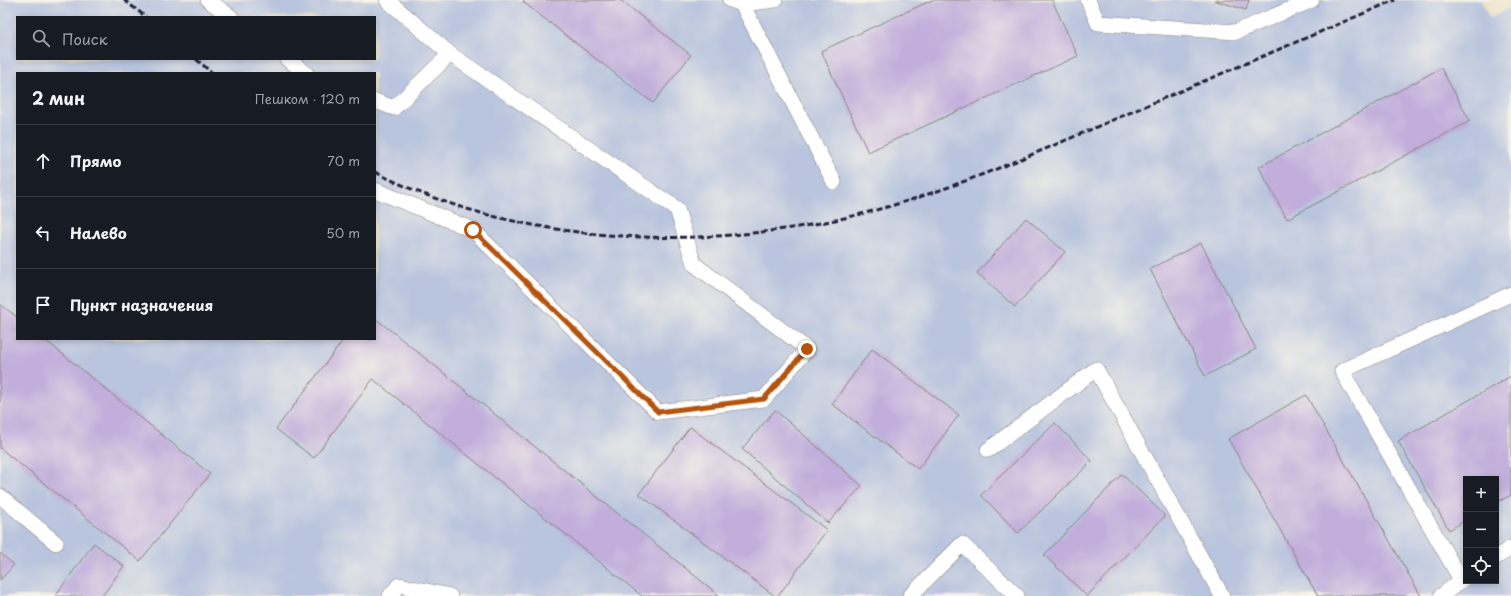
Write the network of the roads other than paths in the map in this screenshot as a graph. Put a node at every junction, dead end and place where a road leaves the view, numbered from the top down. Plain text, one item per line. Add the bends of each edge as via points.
1 (208, 0) edge
2 (387, 0) edge
3 (775, 0) edge
4 (1088, 0) edge
5 (1312, 0) edge
6 (736, 2) edge
7 (230, 16) edge
8 (450, 54) junction
9 (288, 60) edge
10 (305, 72) edge
11 (376, 101) edge
12 (834, 182) dead end
13 (376, 190) edge
14 (1511, 294) edge
15 (988, 450) dead end
16 (0, 496) edge
17 (56, 544) dead end
18 (1511, 548) edge
19 (1499, 555) edge
20 (1463, 576) edge
21 (1463, 579) edge
22 (390, 596) edge
23 (450, 596) edge
24 (910, 596) edge
25 (1017, 596) edge
26 (1222, 596) edge
27 (1441, 596) edge

1 - 7 lane
2 - 8 lane
3 - 6 lane
4 - 5 lane via 1098,23 1236,32
6 - 12 lane
8 - 11 lane via 394,108
8 - 13 lane via 677,209 694,264 807,349 764,399 658,412 473,230
9 - 10 lane
14 - 20 lane via 1342,371
15 - 26 lane via 1096,369
16 - 17 lane
18 - 19 lane
21 - 27 lane
22 - 23 lane via 399,585
24 - 25 lane via 962,544

